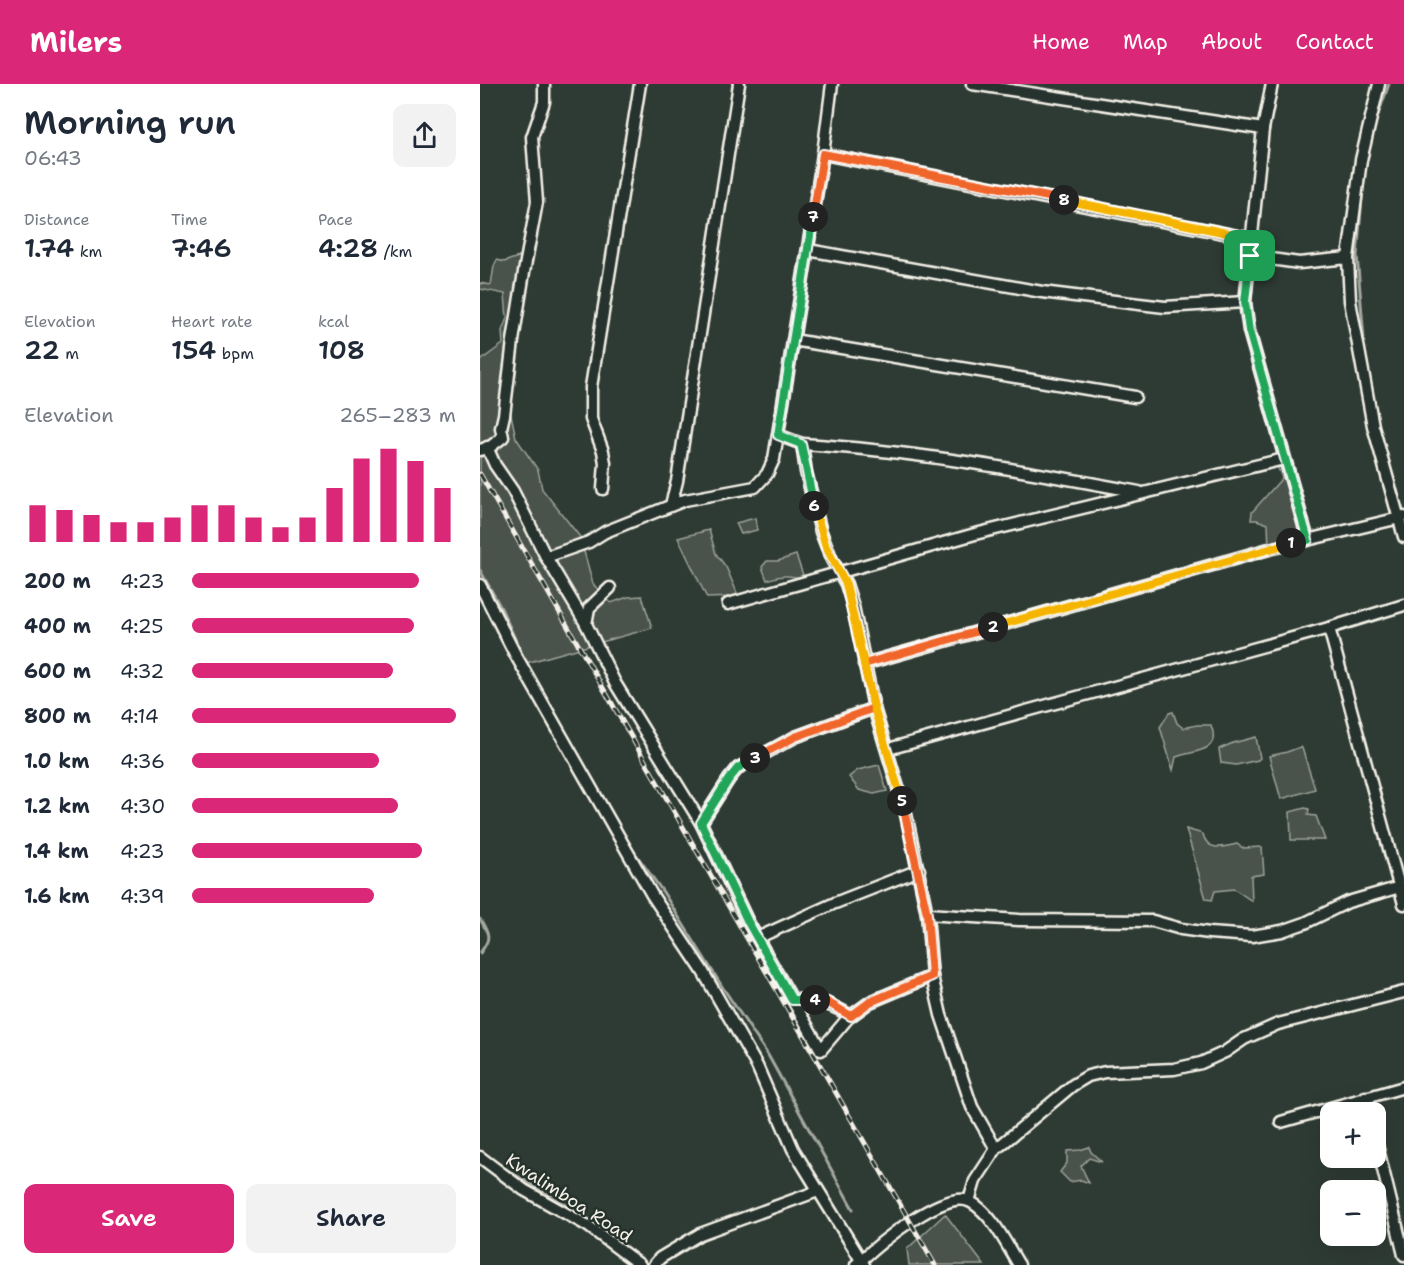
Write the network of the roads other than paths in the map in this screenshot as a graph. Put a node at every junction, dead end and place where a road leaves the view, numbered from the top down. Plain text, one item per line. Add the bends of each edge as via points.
1 (544, 84) edge
2 (640, 84) edge
3 (739, 84) edge
4 (832, 84) edge
5 (972, 84) edge
6 (1272, 84) edge
7 (1379, 84) edge
8 (1263, 129) junction
9 (823, 154) junction
10 (1252, 238) junction
11 (808, 250) junction
12 (1250, 256) junction
13 (1348, 258) junction
14 (1245, 302) junction
15 (793, 340) junction
16 (1135, 397) dead end
17 (778, 435) junction
18 (801, 444) junction
19 (484, 449) edge
20 (1284, 459) junction
21 (603, 489) dead end
22 (1142, 492) junction
23 (670, 506) junction
24 (1401, 517) edge
25 (1404, 537) edge
26 (1308, 540) junction
27 (546, 557) junction
28 (838, 571) junction
29 (480, 585) edge
30 (610, 588) dead end
31 (728, 604) dead end
32 (1404, 605) edge
33 (586, 624) junction
34 (1329, 628) junction
35 (864, 664) junction
36 (874, 708) junction
37 (888, 749) junction
38 (701, 823) junction
39 (919, 870) junction
40 (1400, 887) junction
41 (1404, 904) edge
42 (927, 914) junction
43 (757, 938) junction
44 (932, 976) junction
45 (1404, 992) edge
46 (792, 1000) junction
47 (851, 1016) junction
48 (1404, 1087) edge
49 (1365, 1097) junction
50 (1366, 1102) edge
51 (1281, 1122) dead end
52 (996, 1149) junction
53 (480, 1158) edge
54 (1383, 1168) edge
55 (818, 1191) junction
56 (969, 1201) junction
57 (1404, 1255) edge
58 (860, 1264) edge
59 (640, 1265) edge
60 (654, 1265) edge
61 (1019, 1265) edge

1 - 19 street via 544,102 532,137 537,202 513,341 503,437
2 - 21 street via 591,387 591,418 605,464
3 - 23 street
4 - 9 street
5 - 8 street
6 - 8 street
7 - 13 street via 1361,160
8 - 10 street
9 - 10 street
9 - 11 street
10 - 12 street
11 - 14 street via 1042,292 1156,306
11 - 15 street
12 - 13 street via 1299,263
12 - 14 street
13 - 24 street via 1350,301 1369,404
14 - 20 street via 1249,331
15 - 16 street
15 - 17 street
17 - 18 street
17 - 23 street via 774,459 755,487
18 - 22 street via 895,452
18 - 28 street via 826,547
19 - 27 street via 513,491
20 - 22 street
20 - 26 street
22 - 28 street
23 - 27 street
24 - 25 street
24 - 26 street
26 - 35 street
27 - 33 street
28 - 31 street
28 - 35 street via 853,606
29 - 55 street via 515,654 641,874 757,1066 793,1149
30 - 33 street via 589,608
32 - 34 street
33 - 38 street via 615,684
34 - 37 street
34 - 40 street
35 - 36 street
36 - 37 street
36 - 38 street via 795,737 738,768
37 - 39 street
38 - 43 street
39 - 42 street
39 - 43 street
40 - 41 street
40 - 42 street via 1348,902 1282,931 1252,936 1181,929 1153,921 1019,920
42 - 44 street
43 - 46 street
44 - 47 street via 870,1002
44 - 52 street via 972,1107
45 - 52 street via 1278,1024 1202,1063 1088,1076
46 - 47 street via 827,1002
46 - 47 street via 822,1050
48 - 49 street
49 - 50 street
49 - 51 street
52 - 56 street via 975,1181
53 - 59 street, Kwalimboa Road via 524,1190 588,1226
54 - 57 street
55 - 58 street
55 - 60 street via 700,1234
56 - 58 street via 939,1205 904,1225
56 - 61 street via 984,1213

